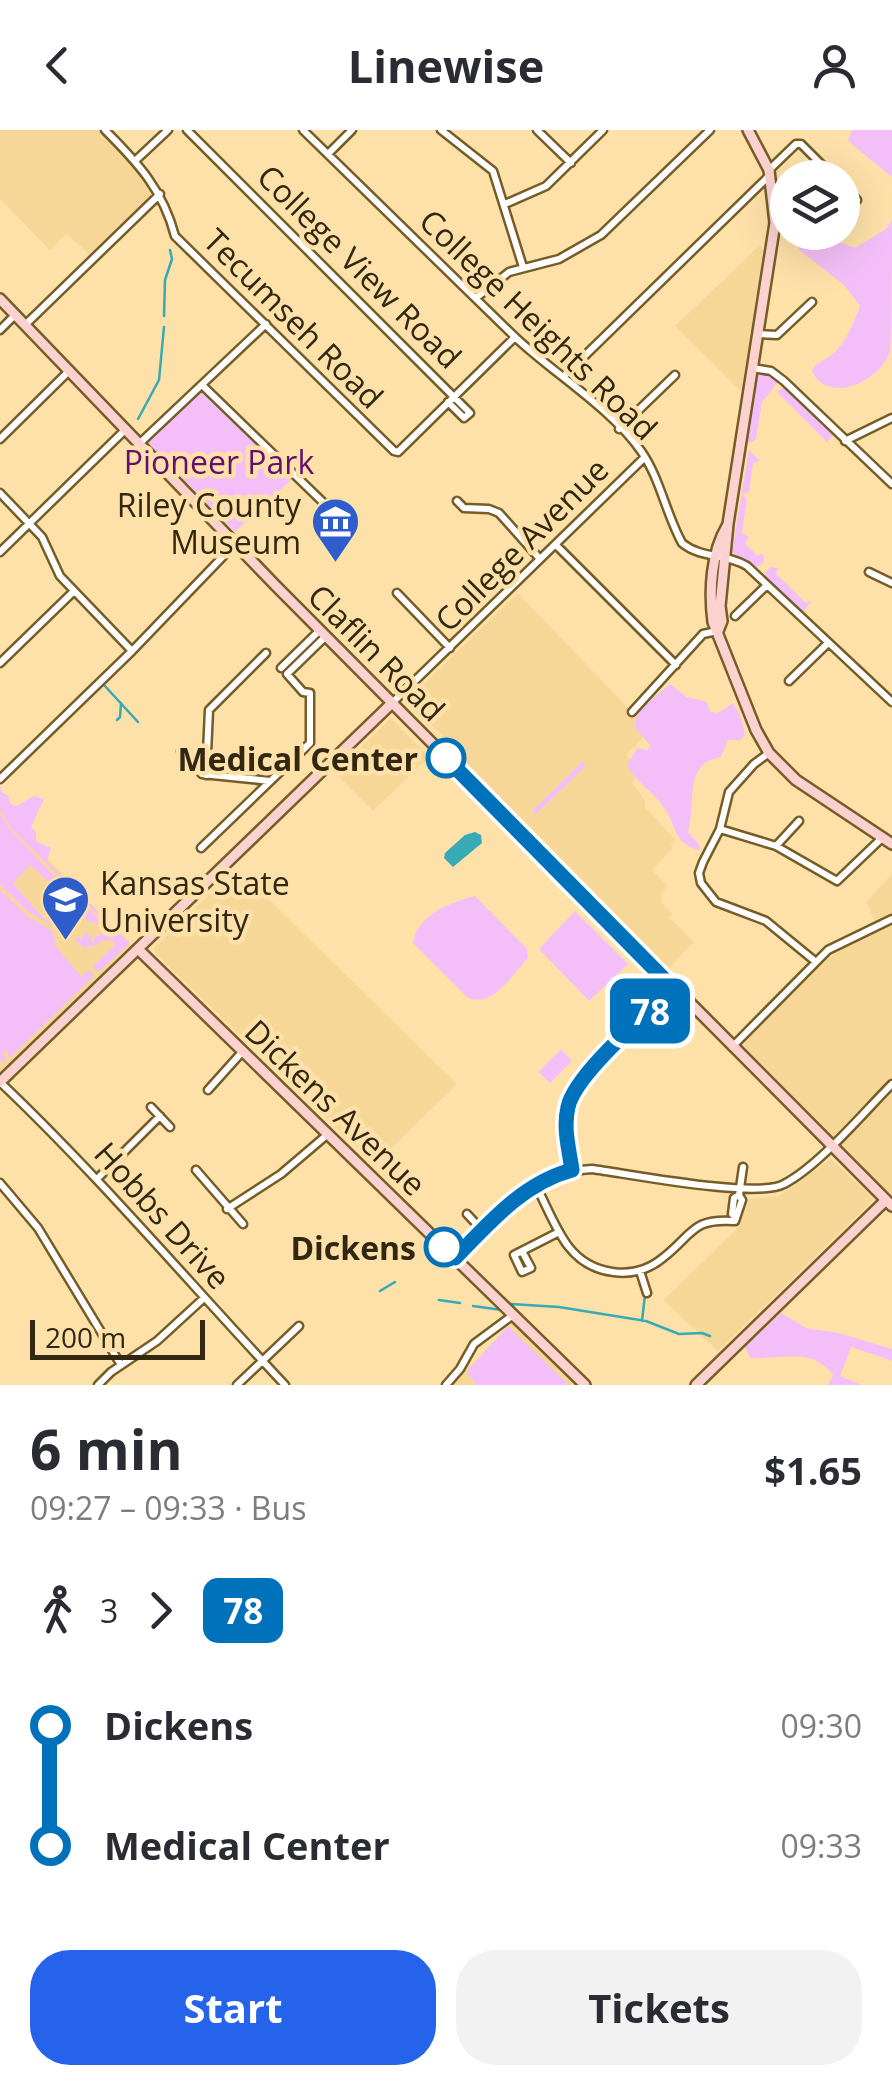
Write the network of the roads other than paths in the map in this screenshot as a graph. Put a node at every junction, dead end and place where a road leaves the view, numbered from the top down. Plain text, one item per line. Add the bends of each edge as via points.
1 (105, 130) edge
2 (168, 130) edge
3 (186, 130) edge
4 (303, 130) edge
5 (352, 130) edge
6 (441, 130) edge
7 (538, 130) edge
8 (603, 130) edge
9 (710, 130) edge
10 (748, 130) edge
11 (328, 154) junction
12 (136, 160) junction
13 (781, 160) edge
14 (817, 160) edge
15 (571, 163) junction
16 (770, 172) joint
17 (160, 194) junction
18 (506, 204) junction
19 (771, 250) edge
20 (523, 267) junction
21 (476, 298) junction
22 (0, 300) edge
23 (812, 302) dead end
24 (15, 315) junction
25 (266, 324) junction
26 (25, 325) junction
27 (0, 330) edge
28 (758, 334) junction
29 (515, 338) junction
30 (752, 368) junction
31 (69, 371) junction
32 (675, 375) dead end
33 (564, 376) junction
34 (202, 385) junction
35 (455, 395) junction
36 (448, 402) junction
37 (892, 418) edge
38 (126, 429) junction
39 (619, 429) junction
40 (0, 439) edge
41 (845, 441) junction
42 (140, 443) junction
43 (644, 458) junction
44 (892, 484) edge
45 (0, 493) edge
46 (458, 500) dead end
47 (332, 512) dead end
48 (30, 523) junction
49 (236, 543) junction
50 (556, 545) junction
51 (0, 552) edge
52 (721, 556) junction
53 (540, 559) junction
54 (869, 572) dead end
55 (892, 582) edge
56 (767, 585) junction
57 (73, 592) junction
58 (397, 593) dead end
59 (734, 616) dead end
60 (718, 631) junction
61 (323, 633) junction
62 (827, 644) junction
63 (450, 648) junction
64 (132, 651) junction
65 (266, 653) dead end
66 (0, 663) edge
67 (676, 665) junction
68 (789, 681) dead end
69 (892, 684) edge
70 (882, 693) junction
71 (892, 702) edge
72 (392, 703) junction
73 (632, 712) dead end
74 (181, 751) dead end
75 (769, 752) junction
76 (206, 775) junction
77 (0, 779) edge
78 (271, 781) junction
79 (799, 821) dead end
80 (720, 829) junction
81 (887, 840) edge
82 (776, 846) junction
83 (201, 848) dead end
84 (892, 919) edge
85 (138, 949) junction
86 (816, 962) junction
87 (673, 988) junction
88 (732, 1047) junction
89 (242, 1051) junction
90 (0, 1082) edge
91 (892, 1084) edge
92 (208, 1090) dead end
93 (151, 1107) dead end
94 (160, 1116) junction
95 (170, 1127) dead end
96 (328, 1134) junction
97 (831, 1144) junction
98 (742, 1167) dead end
99 (196, 1170) dead end
100 (572, 1170) junction
101 (98, 1178) junction
102 (0, 1183) edge
103 (535, 1184) junction
104 (739, 1192) junction
105 (889, 1203) edge
106 (227, 1209) junction
107 (467, 1214) dead end
108 (243, 1224) dead end
109 (483, 1231) junction
110 (560, 1232) junction
111 (522, 1252) dead end
112 (455, 1258) junction
113 (640, 1271) junction
114 (647, 1293) dead end
115 (204, 1298) junction
116 (514, 1315) junction
117 (298, 1326) dead end
118 (263, 1361) junction
119 (121, 1365) junction
120 (98, 1385) edge
121 (238, 1385) edge
122 (286, 1385) edge
123 (446, 1385) edge
124 (585, 1385) edge
125 (696, 1385) edge

1 - 12 street, Tecumseh Road
2 - 12 street
3 - 35 street, College View Road
4 - 11 street, College Heights Road
5 - 11 street
6 - 18 street via 493,172
7 - 15 street
8 - 15 street
9 - 20 street via 601,235 559,259
10 - 16 street
11 - 21 street, College Heights Road
12 - 17 street, Tecumseh Road
13 - 14 street via 796,144
15 - 18 street via 537,193
16 - 33 street
17 - 25 street, Tecumseh Road via 175,236
17 - 26 street
18 - 20 street
19 - 28 street
20 - 21 street
21 - 29 street, College Heights Road
22 - 24 street, Claflin Road
23 - 28 street via 777,336
24 - 26 street, Claflin Road
24 - 27 street
25 - 34 street
25 - 36 street, Tecumseh Road via 394,452
26 - 31 street, Claflin Road
28 - 30 street
29 - 33 street, College Heights Road
29 - 35 street
30 - 41 street via 784,381
30 - 52 street
31 - 38 street, Claflin Road
31 - 40 street
32 - 39 street
33 - 39 street, College Heights Road
34 - 42 street
34 - 47 street
35 - 36 street
35 - 36 street via 468,416
37 - 41 street
38 - 42 street, Claflin Road
38 - 48 street
39 - 43 street, College Heights Road
41 - 44 street
42 - 49 street, Claflin Road
43 - 50 street, College Avenue
43 - 52 street, College Heights Road via 682,543
45 - 48 street
46 - 53 street via 464,508 498,513
48 - 51 street
48 - 57 street
49 - 61 street, Claflin Road
49 - 64 street
50 - 53 street, College Avenue
50 - 67 street
52 - 56 street, College Heights Road via 747,566
52 - 60 street
53 - 63 street, College Avenue
54 - 55 street
56 - 59 street
56 - 62 street, College Heights Road
57 - 64 street
57 - 66 street
58 - 63 street
60 - 67 street via 702,634
60 - 75 street
61 - 72 street, Claflin Road
61 - 78 street via 284,671 310,693 310,743
62 - 68 street
62 - 70 street, College Heights Road
63 - 72 street, College Avenue
64 - 77 street
65 - 76 street via 209,710
67 - 73 street
69 - 70 street
70 - 71 street, College Heights Road
72 - 85 street, College Avenue
72 - 87 street, Claflin Road
74 - 76 street
75 - 80 street via 729,792
75 - 81 street via 796,780
76 - 78 street
78 - 83 street
79 - 82 street
80 - 82 street
80 - 86 street via 699,874 705,891 730,909 766,921
81 - 82 street via 837,880
84 - 86 street
85 - 89 street, Dickens Avenue
85 - 90 street, College Avenue
86 - 88 street
87 - 88 street, Claflin Road
87 - 100 street via 573,1094 566,1126
88 - 97 street, Claflin Road
89 - 92 street
89 - 96 street, Dickens Avenue
90 - 101 street, Hobbs Drive
91 - 97 street
93 - 94 street
94 - 95 street
94 - 101 street
96 - 106 street
96 - 112 street, Dickens Avenue
97 - 104 street via 784,1184
97 - 105 street, Claflin Road
98 - 104 street
99 - 106 street
100 - 103 street
100 - 104 street
101 - 115 street, Hobbs Drive
102 - 119 street via 42,1233
103 - 109 street
103 - 110 street
104 - 113 street via 735,1221 692,1228 667,1256
105 - 125 street
106 - 108 street
107 - 109 street
109 - 112 street
110 - 111 street
110 - 113 street via 588,1264
112 - 116 street, Dickens Avenue
113 - 114 street
115 - 118 street, Hobbs Drive
115 - 119 street
116 - 123 street via 474,1344
116 - 124 street, Dickens Avenue
117 - 118 street
118 - 121 street
118 - 122 street, Hobbs Drive
119 - 120 street

